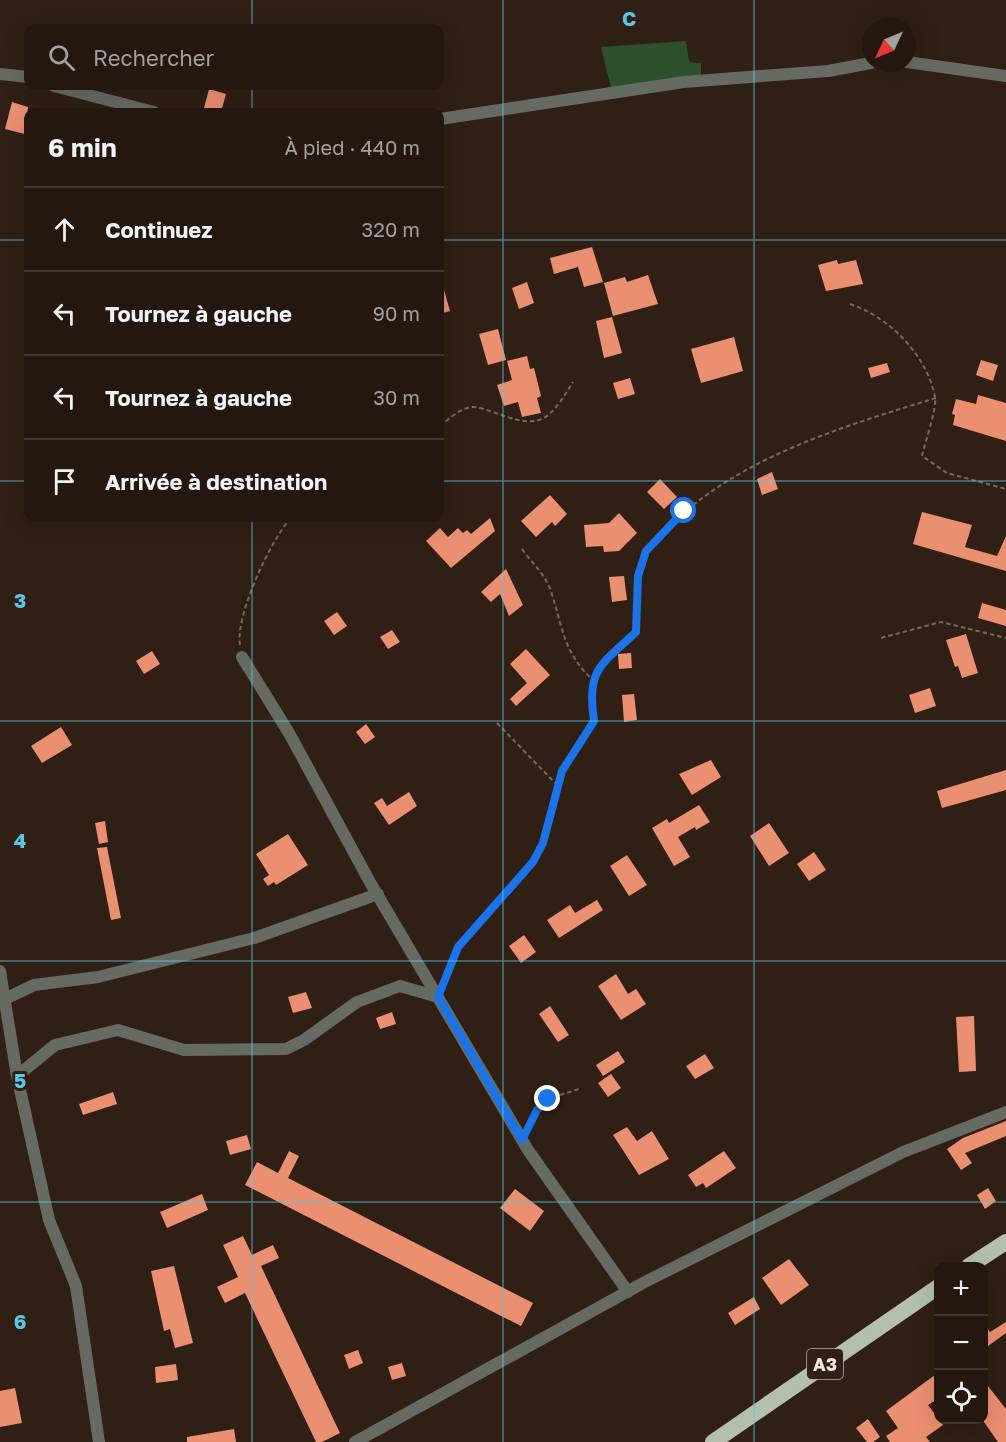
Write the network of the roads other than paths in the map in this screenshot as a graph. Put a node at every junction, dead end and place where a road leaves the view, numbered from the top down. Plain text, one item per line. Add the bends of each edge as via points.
1 (916, 64) edge
2 (862, 65) edge
3 (0, 74) edge
4 (1006, 75) edge
5 (24, 77) edge
6 (69, 90) edge
7 (139, 108) edge
8 (444, 119) edge
9 (242, 657) road end
10 (378, 894) junction
11 (0, 971) edge
12 (438, 997) junction
13 (5, 999) junction
14 (17, 1076) junction
15 (1006, 1112) edge
16 (1006, 1242) edge
17 (975, 1262) edge
18 (934, 1290) edge
19 (628, 1292) junction
20 (99, 1442) edge
21 (355, 1442) edge
22 (713, 1442) edge

1 - 4 street
2 - 8 street via 684,82
3 - 5 street
6 - 7 street
9 - 10 street
10 - 12 street
10 - 13 street via 254,938 99,977 34,985
11 - 13 street
12 - 14 street via 399,986 357,1002 304,1041 286,1049 184,1050 118,1030 55,1045
12 - 19 street via 522,1140
13 - 14 street
14 - 20 street via 49,1220 76,1286
15 - 19 street via 903,1152
16 - 17 highway
18 - 22 highway, A3
19 - 21 street

